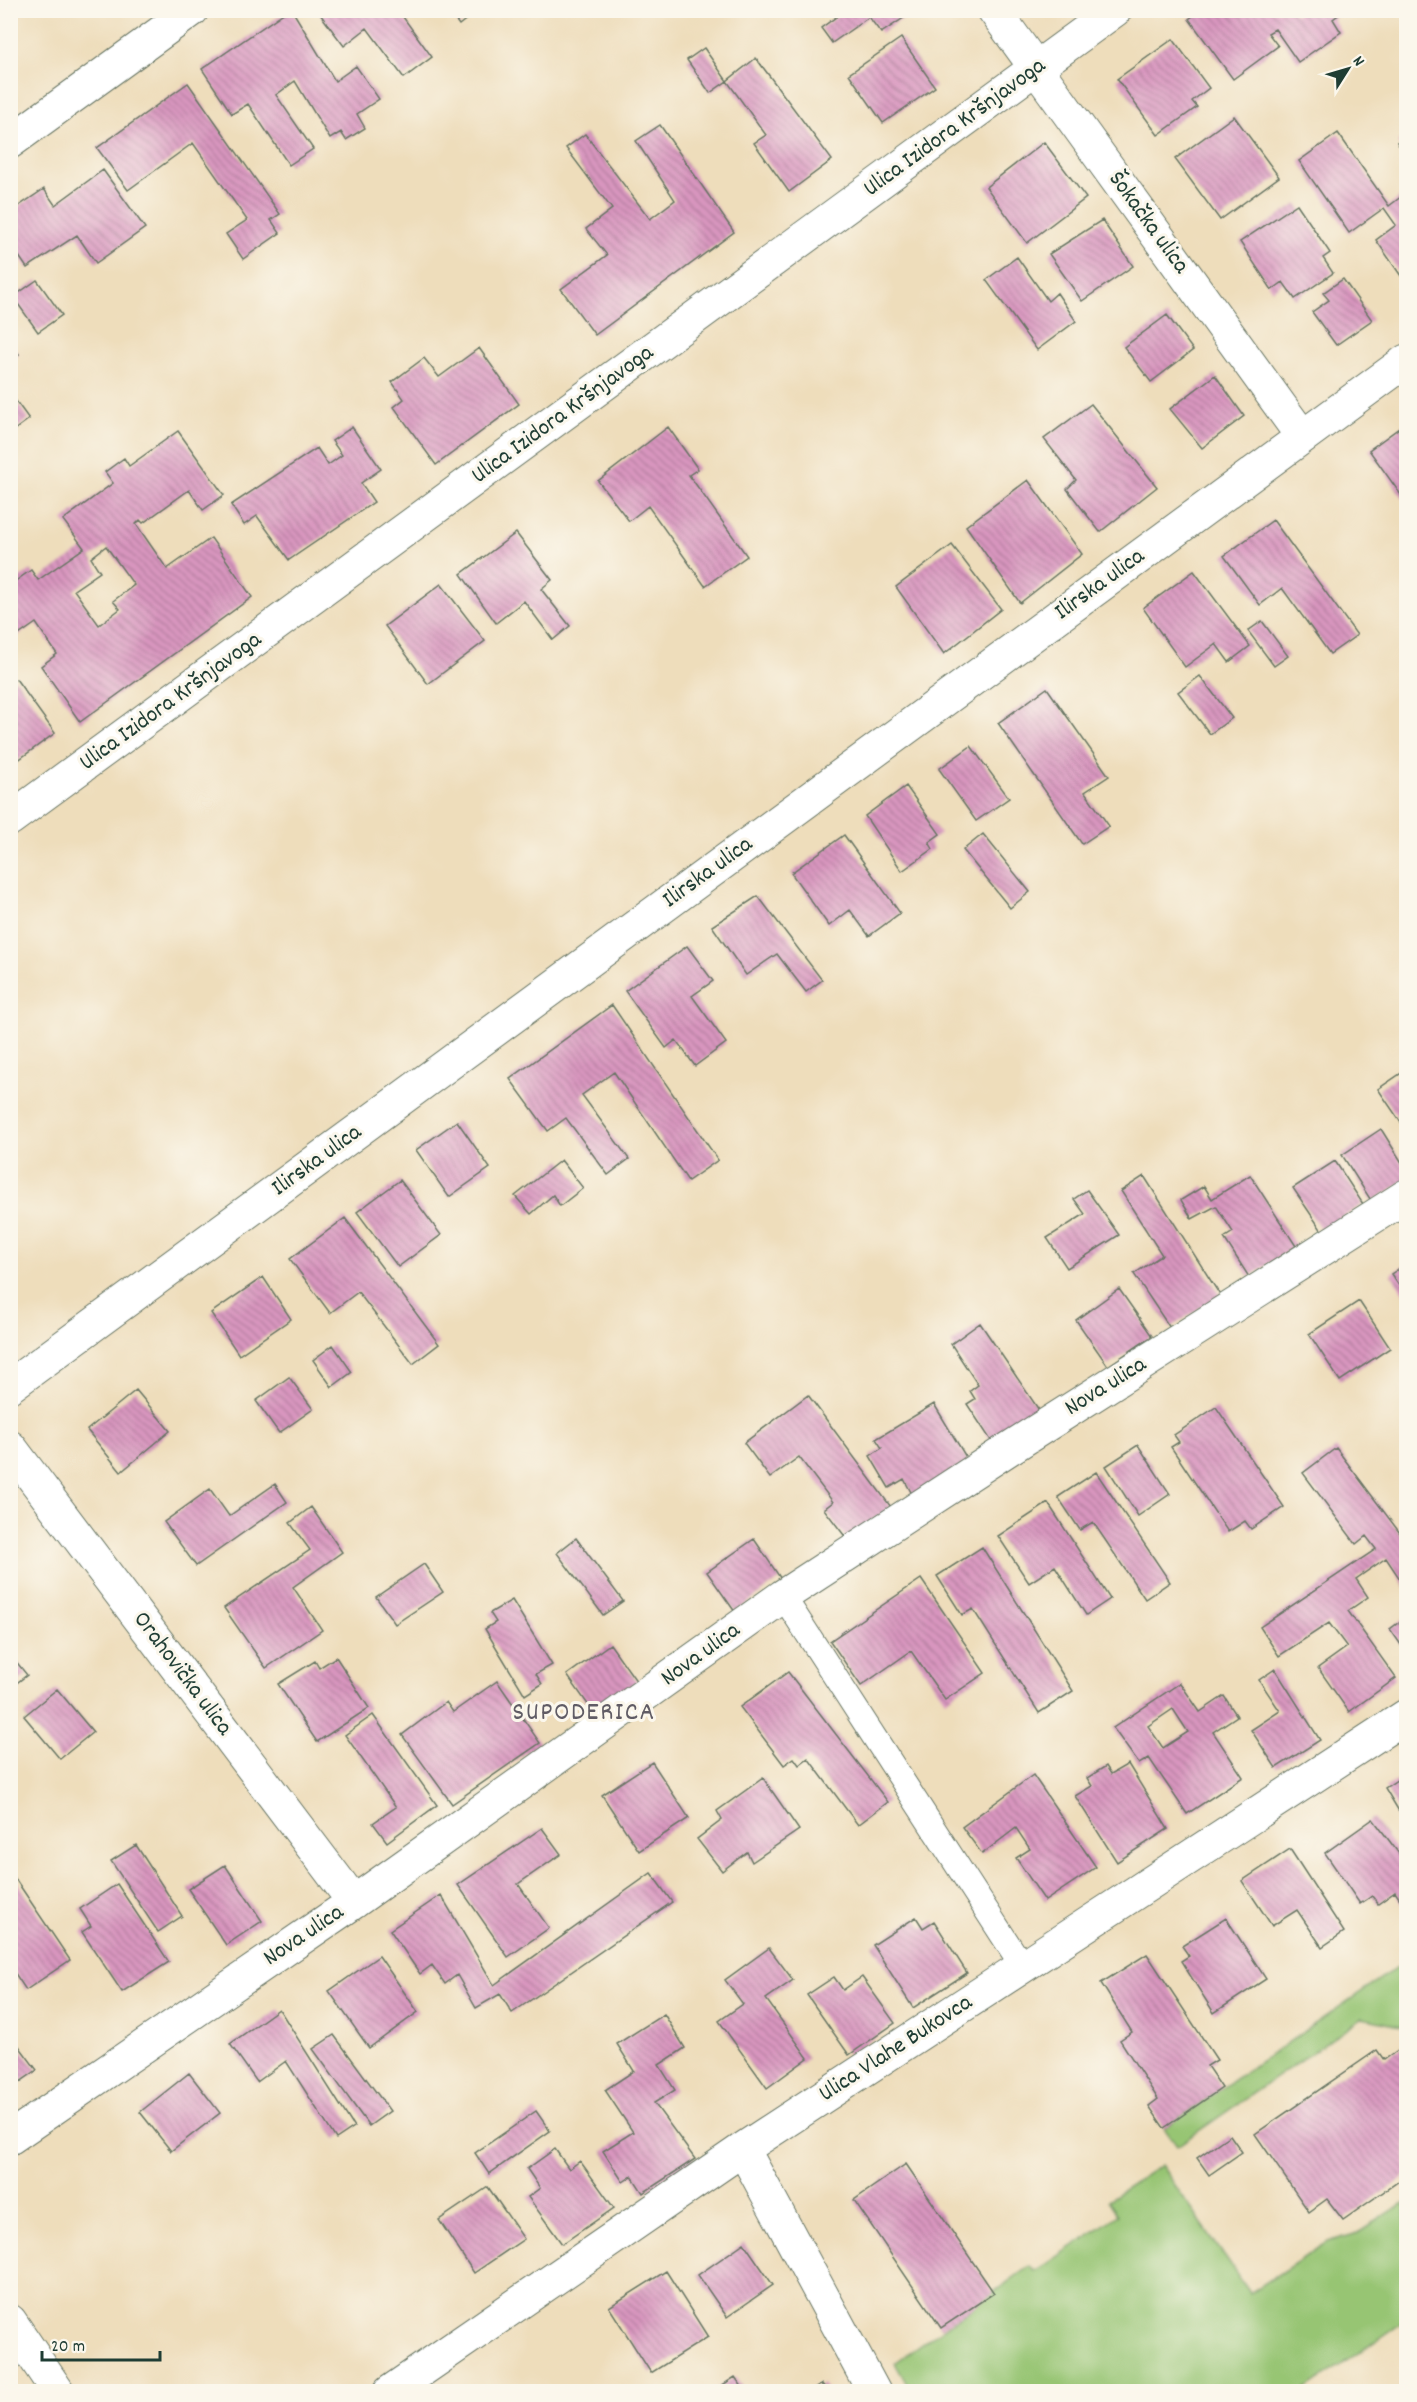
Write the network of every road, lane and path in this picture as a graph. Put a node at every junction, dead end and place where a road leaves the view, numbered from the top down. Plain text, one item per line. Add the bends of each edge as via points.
1 (192, 10) edge
2 (993, 10) edge
3 (1115, 10) edge
4 (1036, 70) junction
5 (10, 142) edge
6 (1407, 361) edge
7 (1302, 436) junction
8 (10, 819) edge
9 (1407, 1196) edge
10 (10, 1386) edge
11 (10, 1447) edge
12 (783, 1596) junction
13 (1407, 1716) edge
14 (354, 1902) junction
15 (1023, 1966) junction
16 (10, 2138) edge
17 (743, 2149) junction
18 (10, 2321) edge
19 (58, 2391) edge
20 (390, 2391) edge
21 (874, 2391) edge

1 - 5 street
2 - 4 street, Šokačka ulica
3 - 4 street, Ulica Izidora Kršnjavoga
4 - 7 street, Šokačka ulica
4 - 8 street, Ulica Izidora Kršnjavoga
6 - 7 street, Ilirska ulica
7 - 10 street, Ilirska ulica
9 - 12 street, Nova ulica
11 - 14 street, Orahovička ulica
12 - 14 street, Nova ulica
12 - 15 lane
13 - 15 street, Ulica Vlahe Bukovca
14 - 16 street, Nova ulica
15 - 17 street, Ulica Vlahe Bukovca
17 - 20 street, Ulica Vlahe Bukovca
17 - 21 street
18 - 19 street

